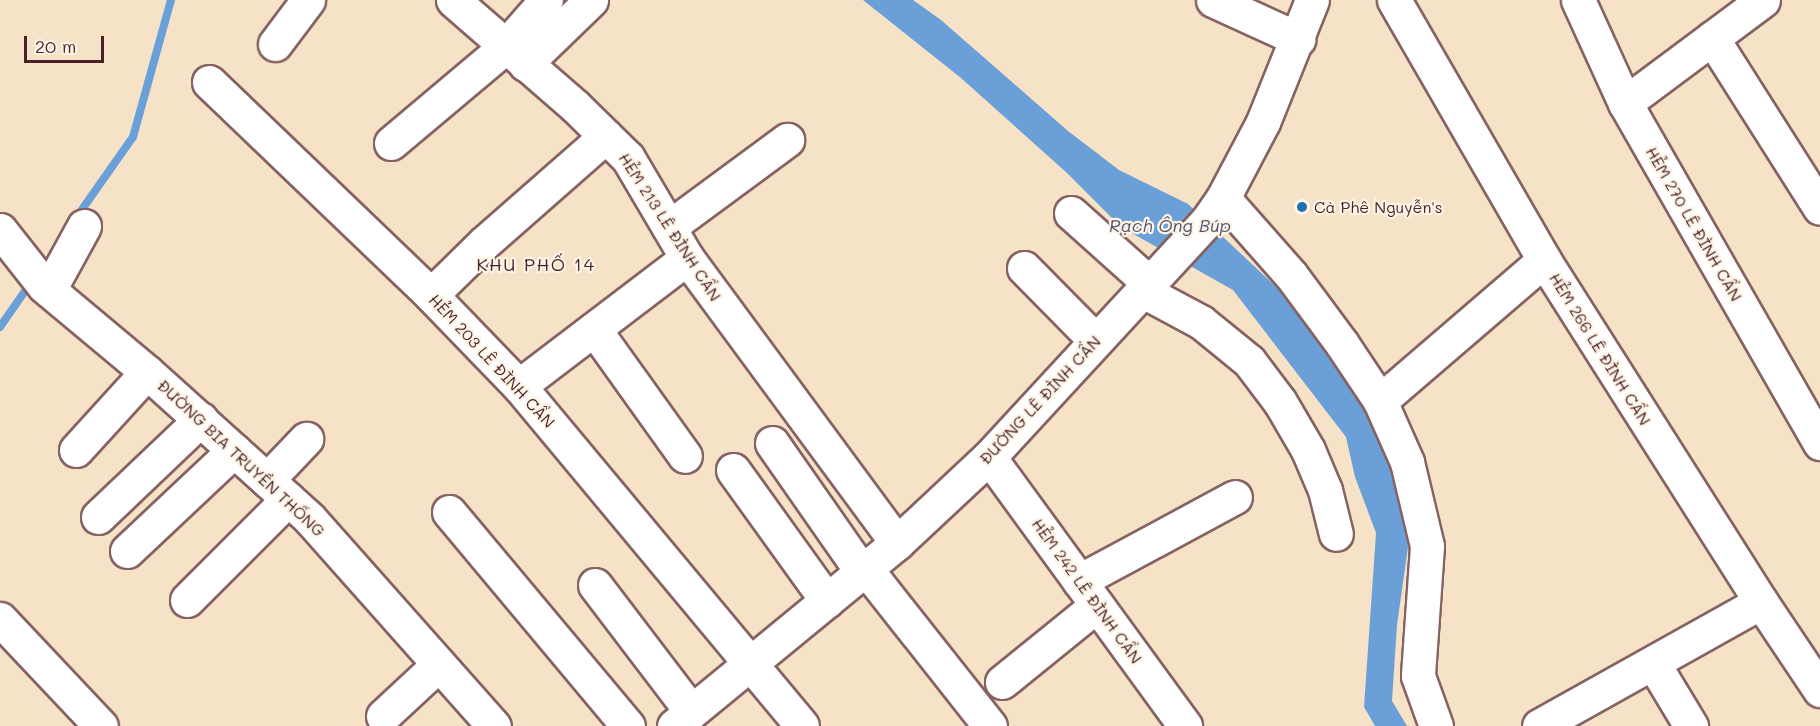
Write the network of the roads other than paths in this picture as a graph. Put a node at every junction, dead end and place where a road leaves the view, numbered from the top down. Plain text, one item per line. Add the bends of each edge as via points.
1 (308, 0) edge
2 (453, 0) edge
3 (546, 0) edge
4 (591, 0) edge
5 (1213, 0) edge
6 (1312, 0) edge
7 (1394, 0) edge
8 (1578, 0) edge
9 (1763, 0) edge
10 (1712, 38) junction
11 (1298, 39) junction
12 (275, 44) dead end
13 (515, 55) junction
14 (209, 81) dead end
15 (1624, 103) junction
16 (606, 136) junction
17 (787, 140) dead end
18 (391, 143) dead end
19 (1820, 208) edge
20 (1215, 209) junction
21 (1071, 213) dead end
22 (84, 226) dead end
23 (669, 227) junction
24 (0, 230) edge
25 (687, 258) junction
26 (1544, 260) junction
27 (1024, 268) dead end
28 (1150, 284) junction
29 (46, 288) junction
30 (431, 295) junction
31 (594, 329) junction
32 (1095, 340) junction
33 (147, 372) junction
34 (519, 386) junction
35 (1380, 401) junction
36 (201, 419) junction
37 (306, 439) dead end
38 (1820, 443) edge
39 (771, 444) dead end
40 (76, 450) dead end
41 (234, 450) junction
42 (685, 456) dead end
43 (989, 457) junction
44 (733, 470) dead end
45 (278, 490) junction
46 (1235, 497) dead end
47 (449, 512) dead end
48 (98, 517) dead end
49 (1336, 534) dead end
50 (897, 543) junction
51 (127, 551) dead end
52 (864, 571) junction
53 (595, 585) dead end
54 (1088, 593) junction
55 (186, 600) dead end
56 (827, 601) junction
57 (1761, 602) junction
58 (0, 619) edge
59 (751, 663) junction
60 (1653, 663) junction
61 (439, 664) junction
62 (1002, 682) dead end
63 (1820, 690) edge
64 (383, 716) dead end
65 (683, 718) edge
66 (101, 726) edge
67 (494, 726) edge
68 (628, 726) edge
69 (802, 726) edge
70 (990, 726) edge
71 (1185, 726) edge
72 (1436, 726) edge
73 (1539, 726) edge
74 (1691, 726) edge

1 - 12 street
2 - 13 street, HẺM 213 LÊ ĐÌNH CẨN
3 - 13 street
4 - 13 street
5 - 11 street
6 - 11 street, ĐƯỜNG LÊ ĐÌNH CẨN
7 - 26 street, HẺM 266 LÊ ĐÌNH CẨN
8 - 15 street, HẺM 270 LÊ ĐÌNH CẨN
9 - 10 street
10 - 15 street
10 - 19 street
11 - 20 street, ĐƯỜNG LÊ ĐÌNH CẨN via 1263,122
13 - 16 street, HẺM 213 LÊ ĐÌNH CẨN
13 - 18 street
14 - 30 street, HẺM 203 LÊ ĐÌNH CẨN
15 - 38 street, HẺM 270 LÊ ĐÌNH CẨN
16 - 23 street, HẺM 213 LÊ ĐÌNH CẨN via 628,158
16 - 30 street
17 - 23 street
20 - 28 street, ĐƯỜNG LÊ ĐÌNH CẨN
20 - 35 street via 1291,275
21 - 28 street
22 - 29 street
23 - 25 street, HẺM 213 LÊ ĐÌNH CẨN
24 - 29 street, ĐƯỜNG BIA TRUYỀN THỐNG
25 - 31 street
25 - 50 street, HẺM 213 LÊ ĐÌNH CẨN
26 - 35 street
26 - 57 street, HẺM 266 LÊ ĐÌNH CẨN
27 - 32 street
28 - 32 street, ĐƯỜNG LÊ ĐÌNH CẨN
28 - 49 street via 1249,361 1280,402 1308,450 1325,490
29 - 33 street, ĐƯỜNG BIA TRUYỀN THỐNG
30 - 34 street, HẺM 203 LÊ ĐÌNH CẨN
31 - 34 street
31 - 42 street
32 - 43 street, ĐƯỜNG LÊ ĐÌNH CẨN
33 - 36 street, ĐƯỜNG BIA TRUYỀN THỐNG
33 - 40 street
34 - 59 street, HẺM 203 LÊ ĐÌNH CẨN
35 - 72 street via 1407,462 1427,546 1418,676
36 - 41 street, ĐƯỜNG BIA TRUYỀN THỐNG
36 - 48 street
37 - 45 street
39 - 52 street
41 - 45 street, ĐƯỜNG BIA TRUYỀN THỐNG
41 - 51 street
43 - 50 street, ĐƯỜNG LÊ ĐÌNH CẨN
43 - 54 street, HẺM 242 LÊ ĐÌNH CẨN
44 - 56 street
45 - 55 street
45 - 61 street, ĐƯỜNG BIA TRUYỀN THỐNG via 310,519
46 - 54 street
47 - 68 street
50 - 52 street, ĐƯỜNG LÊ ĐÌNH CẨN
52 - 56 street, ĐƯỜNG LÊ ĐÌNH CẨN
52 - 70 street
53 - 65 street
54 - 62 street
54 - 71 street, HẺM 242 LÊ ĐÌNH CẨN
56 - 59 street, ĐƯỜNG LÊ ĐÌNH CẨN
57 - 60 street
57 - 63 street, HẺM 266 LÊ ĐÌNH CẨN
58 - 66 street
59 - 65 street, ĐƯỜNG LÊ ĐÌNH CẨN
59 - 69 street, HẺM 203 LÊ ĐÌNH CẨN
60 - 73 street
60 - 74 street
61 - 64 street
61 - 67 street, ĐƯỜNG BIA TRUYỀN THỐNG

